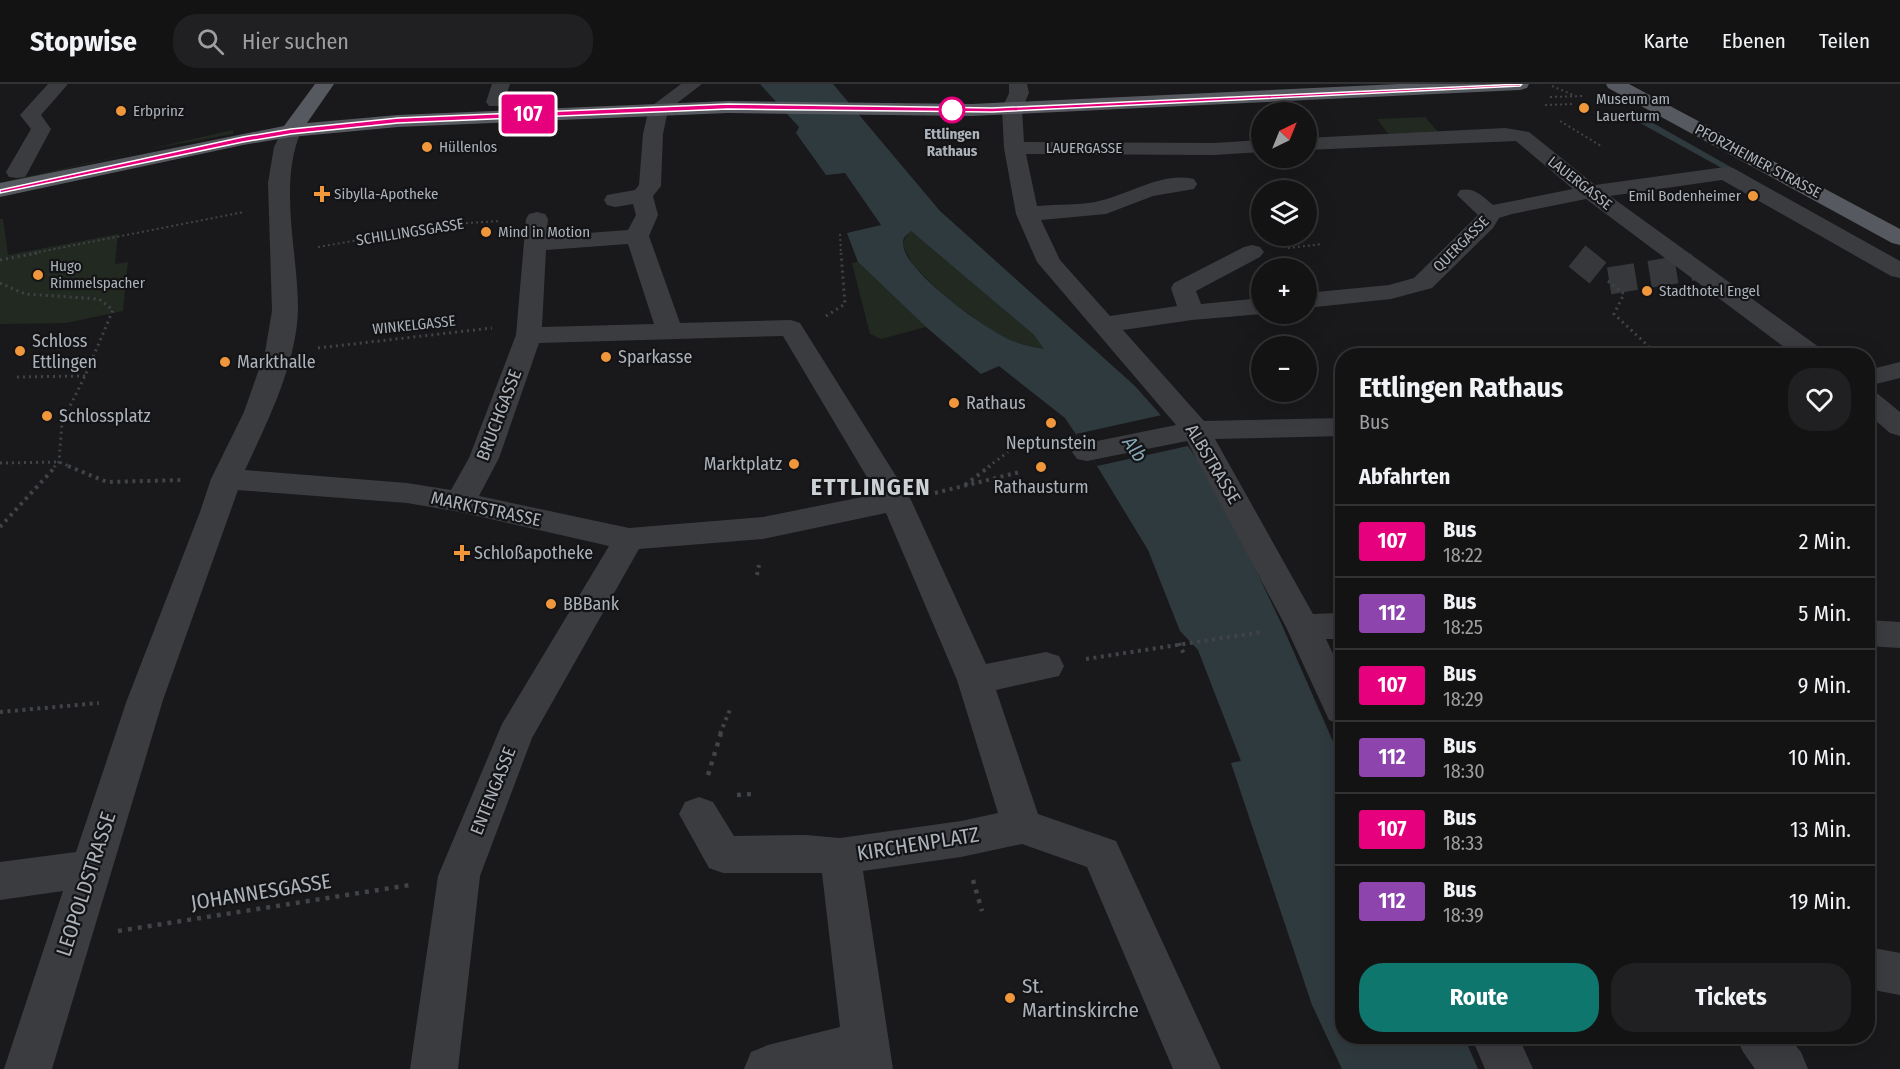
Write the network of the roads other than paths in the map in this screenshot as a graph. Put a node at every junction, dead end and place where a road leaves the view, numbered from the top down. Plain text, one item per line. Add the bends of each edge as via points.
1 (60, 84) edge
2 (325, 84) edge
3 (1198, 84) edge
4 (1520, 84) edge
5 (1615, 84) edge
6 (1642, 84) edge
7 (685, 90) edge
8 (499, 93) edge
9 (1016, 95) edge
10 (766, 101) junction
11 (659, 108) junction
12 (298, 122) junction
13 (1317, 143) edge
14 (1251, 147) edge
15 (1014, 148) junction
16 (1725, 173) joint
17 (9, 174) edge
18 (1186, 184) dead end
19 (0, 190) edge
20 (1590, 192) junction
21 (1468, 195) dead end
22 (615, 200) dead end
23 (1027, 214) junction
24 (1490, 214) junction
25 (642, 216) junction
26 (537, 219) road end
27 (1900, 221) edge
28 (1900, 238) edge
29 (535, 244) junction
30 (1252, 252) dead end
31 (1900, 271) edge
32 (1317, 301) edge
33 (1251, 307) edge
34 (1192, 312) junction
35 (1103, 325) junction
36 (530, 330) junction
37 (669, 330) junction
38 (1803, 348) edge
39 (1900, 370) edge
40 (1875, 376) edge
41 (1875, 406) edge
42 (1335, 427) edge
43 (1900, 427) edge
44 (1187, 432) junction
45 (1087, 452) dead end
46 (226, 478) junction
47 (896, 501) junction
48 (460, 502) junction
49 (629, 539) junction
50 (1335, 626) edge
51 (1288, 629) junction
52 (1047, 666) road end
53 (975, 680) junction
54 (1335, 700) edge
55 (699, 814) road end
56 (1022, 826) junction
57 (840, 856) junction
58 (91, 869) junction
59 (0, 881) edge
60 (1875, 969) edge
61 (1900, 974) edge
62 (1766, 1044) edge
63 (867, 1056) edge
64 (28, 1069) edge
65 (434, 1069) edge
66 (768, 1069) edge
67 (1197, 1069) edge
68 (1784, 1069) edge

1 - 17 street via 30,115 41,129
2 - 12 main road
3 - 9 main road
4 - 9 main road
5 - 28 main road, PFORZHEIMER STRASSE
6 - 27 main road, PFORZHEIMER STRASSE
7 - 8 main road
7 - 10 main road
7 - 11 street
8 - 12 main road
9 - 10 main road via 879,103
9 - 15 street, ALBSTRASSE
10 - 11 main road
11 - 12 main road
11 - 25 street via 650,186
12 - 17 main road via 240,123
12 - 19 main road
12 - 46 street, LEOPOLDSTRASSE via 284,147 279,183 280,205 295,251 278,352 258,412
13 - 20 street, LAUERGASSE via 1522,136
14 - 15 street, LAUERGASSE
15 - 23 street, ALBSTRASSE
16 - 20 street, QUERGASSE
16 - 31 street, PFORZHEIMER STRASSE
18 - 23 street via 1148,190 1106,207
20 - 24 street, QUERGASSE
20 - 38 street, LAUERGASSE
21 - 24 street
22 - 25 street
23 - 35 street, ALBSTRASSE via 1049,262
24 - 32 street, QUERGASSE via 1423,283 1391,292
25 - 29 street
25 - 37 street
26 - 29 street, BRUCHGASSE
29 - 36 street, BRUCHGASSE
30 - 34 street via 1183,288
33 - 34 street
34 - 35 street
35 - 44 street, ALBSTRASSE
36 - 37 street
36 - 48 street, BRUCHGASSE via 484,458
37 - 47 street via 791,328
39 - 40 street
41 - 43 street
42 - 44 street
44 - 45 street
44 - 51 street, ALBSTRASSE
46 - 48 street, MARKTSTRASSE via 407,493
46 - 58 street, LEOPOLDSTRASSE via 216,512 132,701
47 - 49 street, MARKTSTRASSE via 763,528
47 - 53 street
48 - 49 street, MARKTSTRASSE
49 - 65 street, ENTENGASSE via 516,735 459,876
50 - 51 street
51 - 54 street, ALBSTRASSE
52 - 53 street
53 - 56 street
55 - 57 street via 723,855
56 - 57 street, KIRCHENPLATZ
56 - 67 street via 1102,854
57 - 63 street, KIRCHENPLATZ
58 - 59 street
58 - 64 street, LEOPOLDSTRASSE
60 - 61 street
62 - 68 street
63 - 66 street

